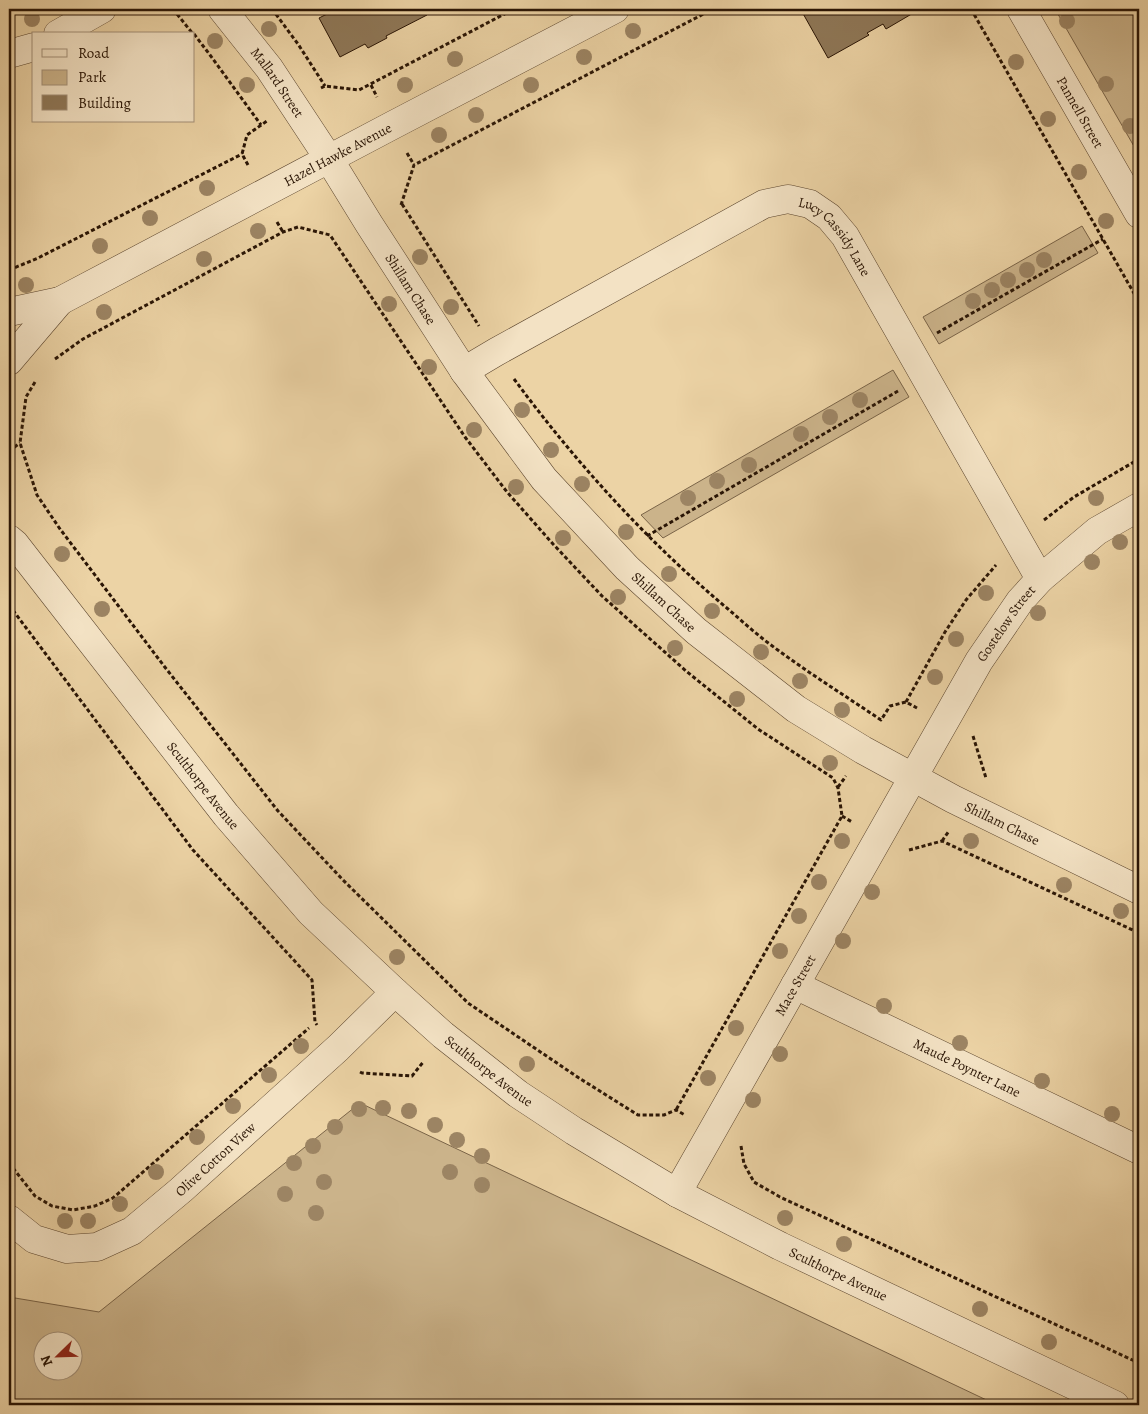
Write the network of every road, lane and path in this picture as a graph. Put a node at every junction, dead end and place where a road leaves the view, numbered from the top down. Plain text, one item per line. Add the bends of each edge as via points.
1 (102, 9) edge
2 (173, 9) edge
3 (222, 9) edge
4 (272, 9) edge
5 (514, 9) edge
6 (615, 9) edge
7 (713, 9) edge
8 (971, 9) edge
9 (1021, 9) edge
10 (62, 32) edge
11 (191, 32) edge
12 (195, 36) edge
13 (32, 48) edge
14 (9, 54) edge
15 (329, 159) junction
16 (1139, 214) edge
17 (1102, 239) junction
18 (336, 244) dead end
19 (9, 270) edge
20 (60, 301) junction
21 (1139, 302) edge
22 (9, 312) edge
23 (930, 337) dead end
24 (496, 352) junction
25 (9, 361) edge
26 (53, 361) dead end
27 (464, 371) junction
28 (36, 382) dead end
29 (902, 389) dead end
30 (20, 443) junction
31 (9, 451) edge
32 (1139, 507) edge
33 (11, 536) edge
34 (647, 536) junction
35 (1040, 579) junction
36 (9, 605) edge
37 (906, 702) dead end
38 (973, 735) dead end
39 (914, 778) junction
40 (994, 782) dead end
41 (842, 816) dead end
42 (906, 851) dead end
43 (1139, 890) edge
44 (1139, 933) edge
45 (795, 985) junction
46 (395, 992) junction
47 (468, 1003) junction
48 (315, 1022) junction
49 (443, 1035) junction
50 (338, 1048) junction
51 (676, 1110) junction
52 (713, 1130) junction
53 (1139, 1150) edge
54 (9, 1163) edge
55 (677, 1193) junction
56 (9, 1218) edge
57 (1139, 1363) edge
58 (1115, 1405) edge

1 - 10 street
2 - 11 path
3 - 15 street, Mallard Street via 269,68
4 - 5 path via 325,86 359,90
6 - 15 street, Hazel Hawke Avenue
7 - 24 path via 414,165 402,204
8 - 17 path
9 - 16 street, Pannell Street
12 - 19 path via 261,125 246,135 242,154
13 - 14 street
15 - 20 street, Hazel Hawke Avenue
15 - 27 street, Shillam Chase
17 - 21 path
17 - 23 path
18 - 26 path via 330,235 298,227 283,232 83,338
20 - 22 street, Hazel Hawke Avenue
20 - 25 street, Hazel Hawke Avenue
24 - 27 street, Lucy Cassidy Lane
24 - 34 path via 544,419
24 - 35 street, Lucy Cassidy Lane via 764,204 788,200 810,204 846,236
27 - 39 street, Shillam Chase via 544,479 627,568 696,631 796,709
28 - 30 path via 26,397
29 - 34 path
30 - 31 path
30 - 47 path via 37,495 60,529 278,811
32 - 35 street, Gostelow Street via 1097,531
33 - 46 street, Sculthorpe Avenue via 226,815 311,912
34 - 37 path via 690,578 771,645 881,720 890,706
35 - 39 street, Gostelow Street via 1020,601 979,661
36 - 48 path via 193,850 312,980
38 - 40 path via 985,778
39 - 43 street, Shillam Chase
39 - 45 street, Mace Street
41 - 51 path
42 - 44 path via 942,841
45 - 52 street, Mace Street
45 - 53 street, Maude Poynter Lane
46 - 49 street, Sculthorpe Avenue
46 - 50 street, Olive Cotton View
47 - 49 path
47 - 51 path via 638,1115 664,1115
48 - 50 path
48 - 54 path via 113,1198 73,1210 52,1206 35,1196
49 - 50 path via 412,1076 362,1074
49 - 55 street, Sculthorpe Avenue via 518,1094
50 - 56 street, Olive Cotton View via 132,1231 97,1247 67,1249 34,1239
51 - 52 path
52 - 55 street, Mace Street
52 - 57 path via 741,1146 744,1164 754,1182 780,1197
55 - 58 street, Sculthorpe Avenue via 780,1246

